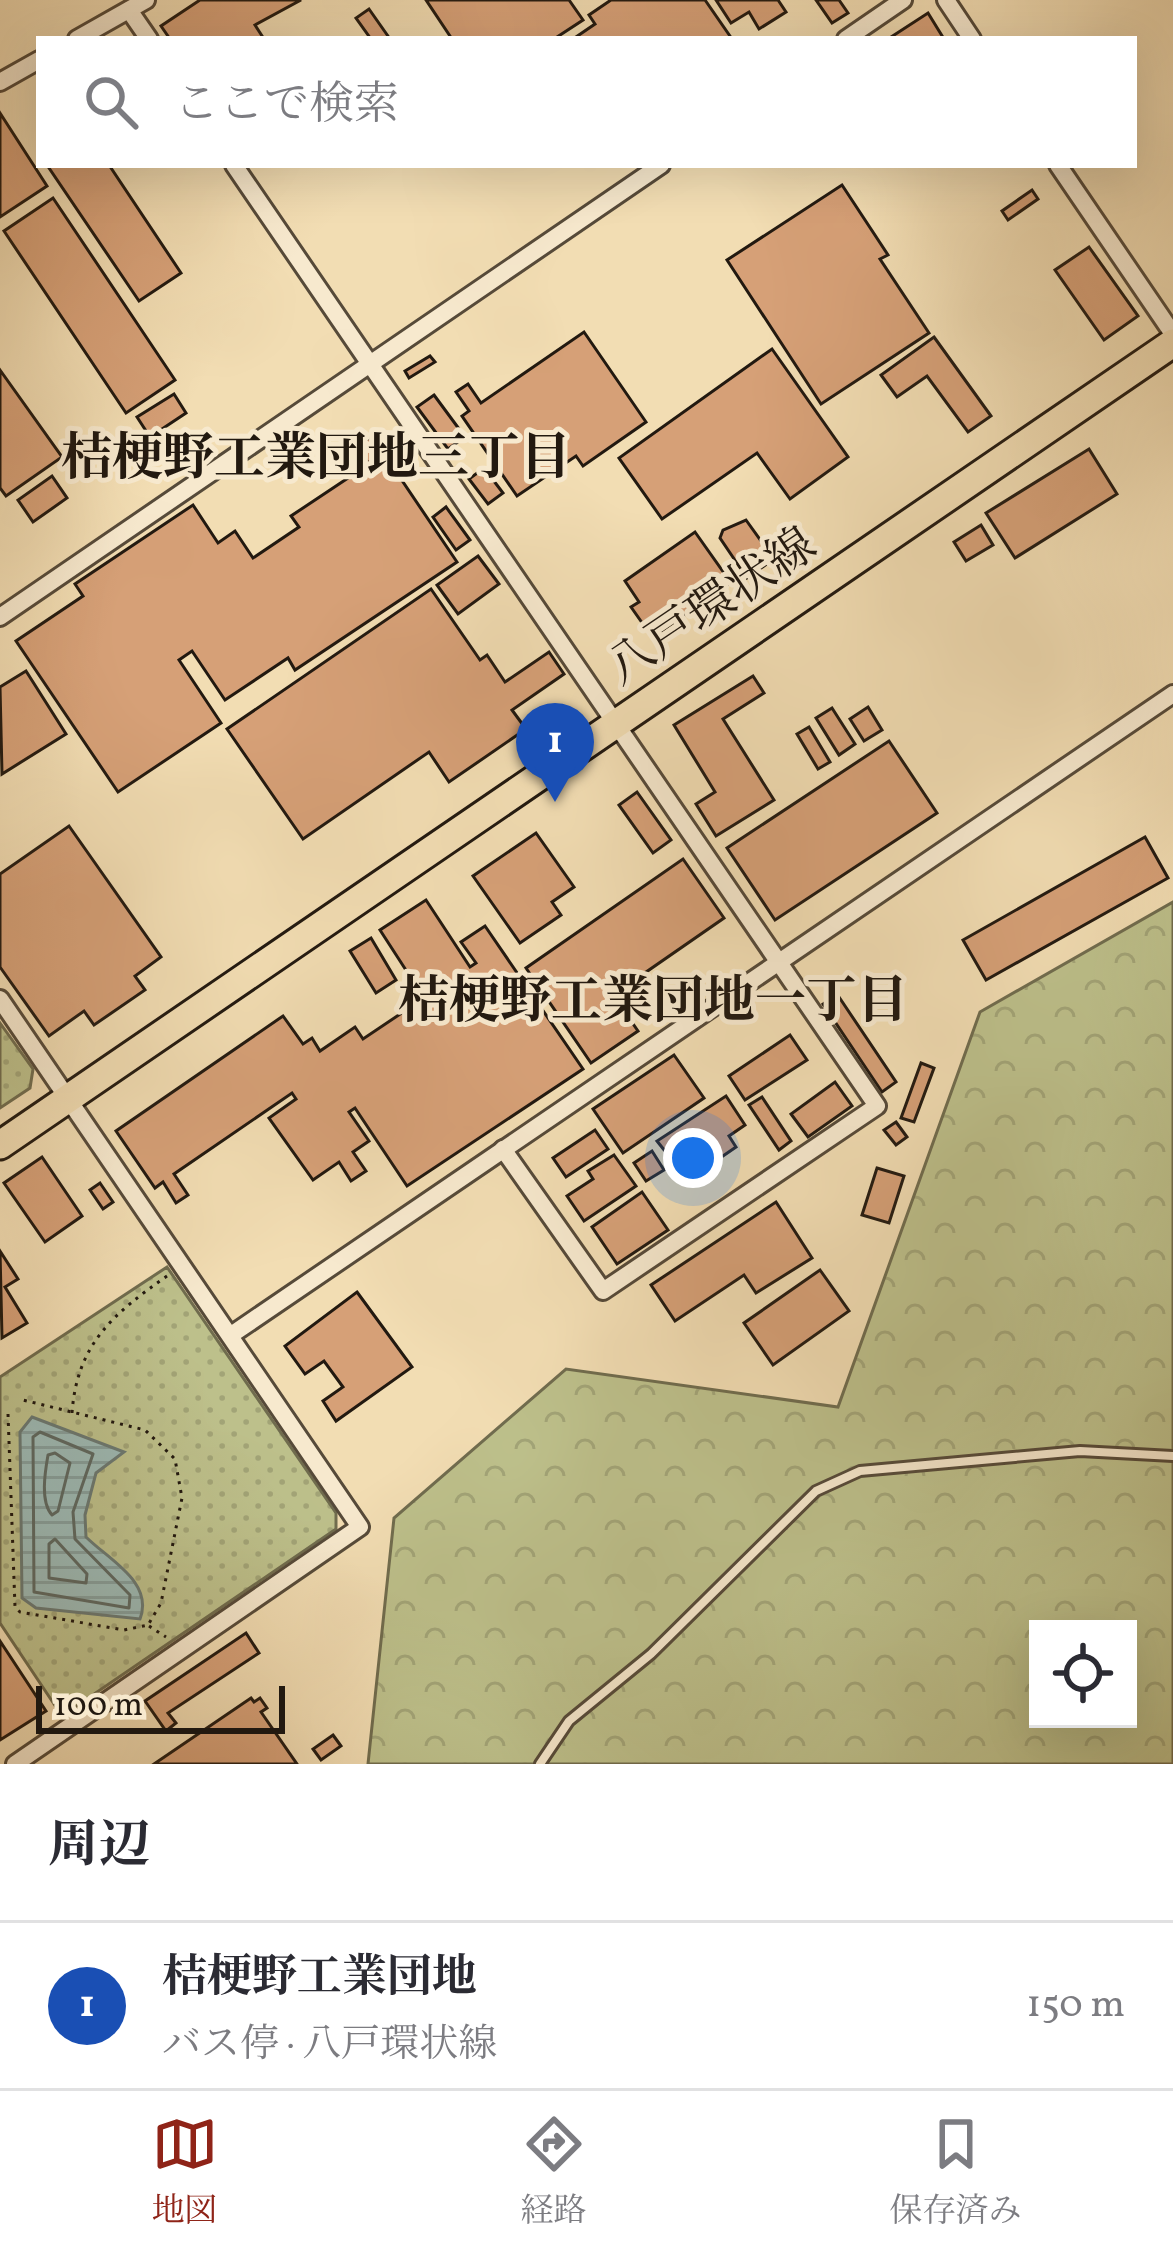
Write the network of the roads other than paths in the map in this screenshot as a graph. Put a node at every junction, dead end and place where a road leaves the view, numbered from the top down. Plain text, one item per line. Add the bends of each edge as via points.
1 (903, 0) edge
2 (946, 0) edge
3 (138, 5) edge
4 (82, 36) edge
5 (148, 36) edge
6 (850, 36) edge
7 (970, 36) edge
8 (36, 62) edge
9 (0, 82) edge
10 (236, 168) edge
11 (657, 168) edge
12 (1060, 168) edge
13 (1171, 346) edge
14 (368, 365) junction
15 (0, 617) edge
16 (1173, 694) edge
17 (614, 725) junction
18 (778, 962) junction
19 (0, 999) edge
20 (68, 1099) junction
21 (0, 1145) edge
22 (503, 1149) junction
23 (231, 1335) junction
24 (1173, 1456) edge
25 (15, 1764) edge
26 (540, 1764) edge

1 - 6 street
2 - 7 street
3 - 4 street
3 - 5 street
8 - 9 street
10 - 14 street
11 - 14 street
12 - 13 street
13 - 17 main road, 八戸環状線
14 - 15 street
14 - 17 street
16 - 18 street
17 - 18 street
17 - 20 main road, 八戸環状線
18 - 22 street
18 - 22 street via 877,1106 603,1291
19 - 20 street
20 - 21 main road, 八戸環状線
20 - 23 street
22 - 23 street
23 - 25 street via 360,1527
24 - 26 lane via 1080,1451 860,1472 816,1491 651,1654 569,1721

